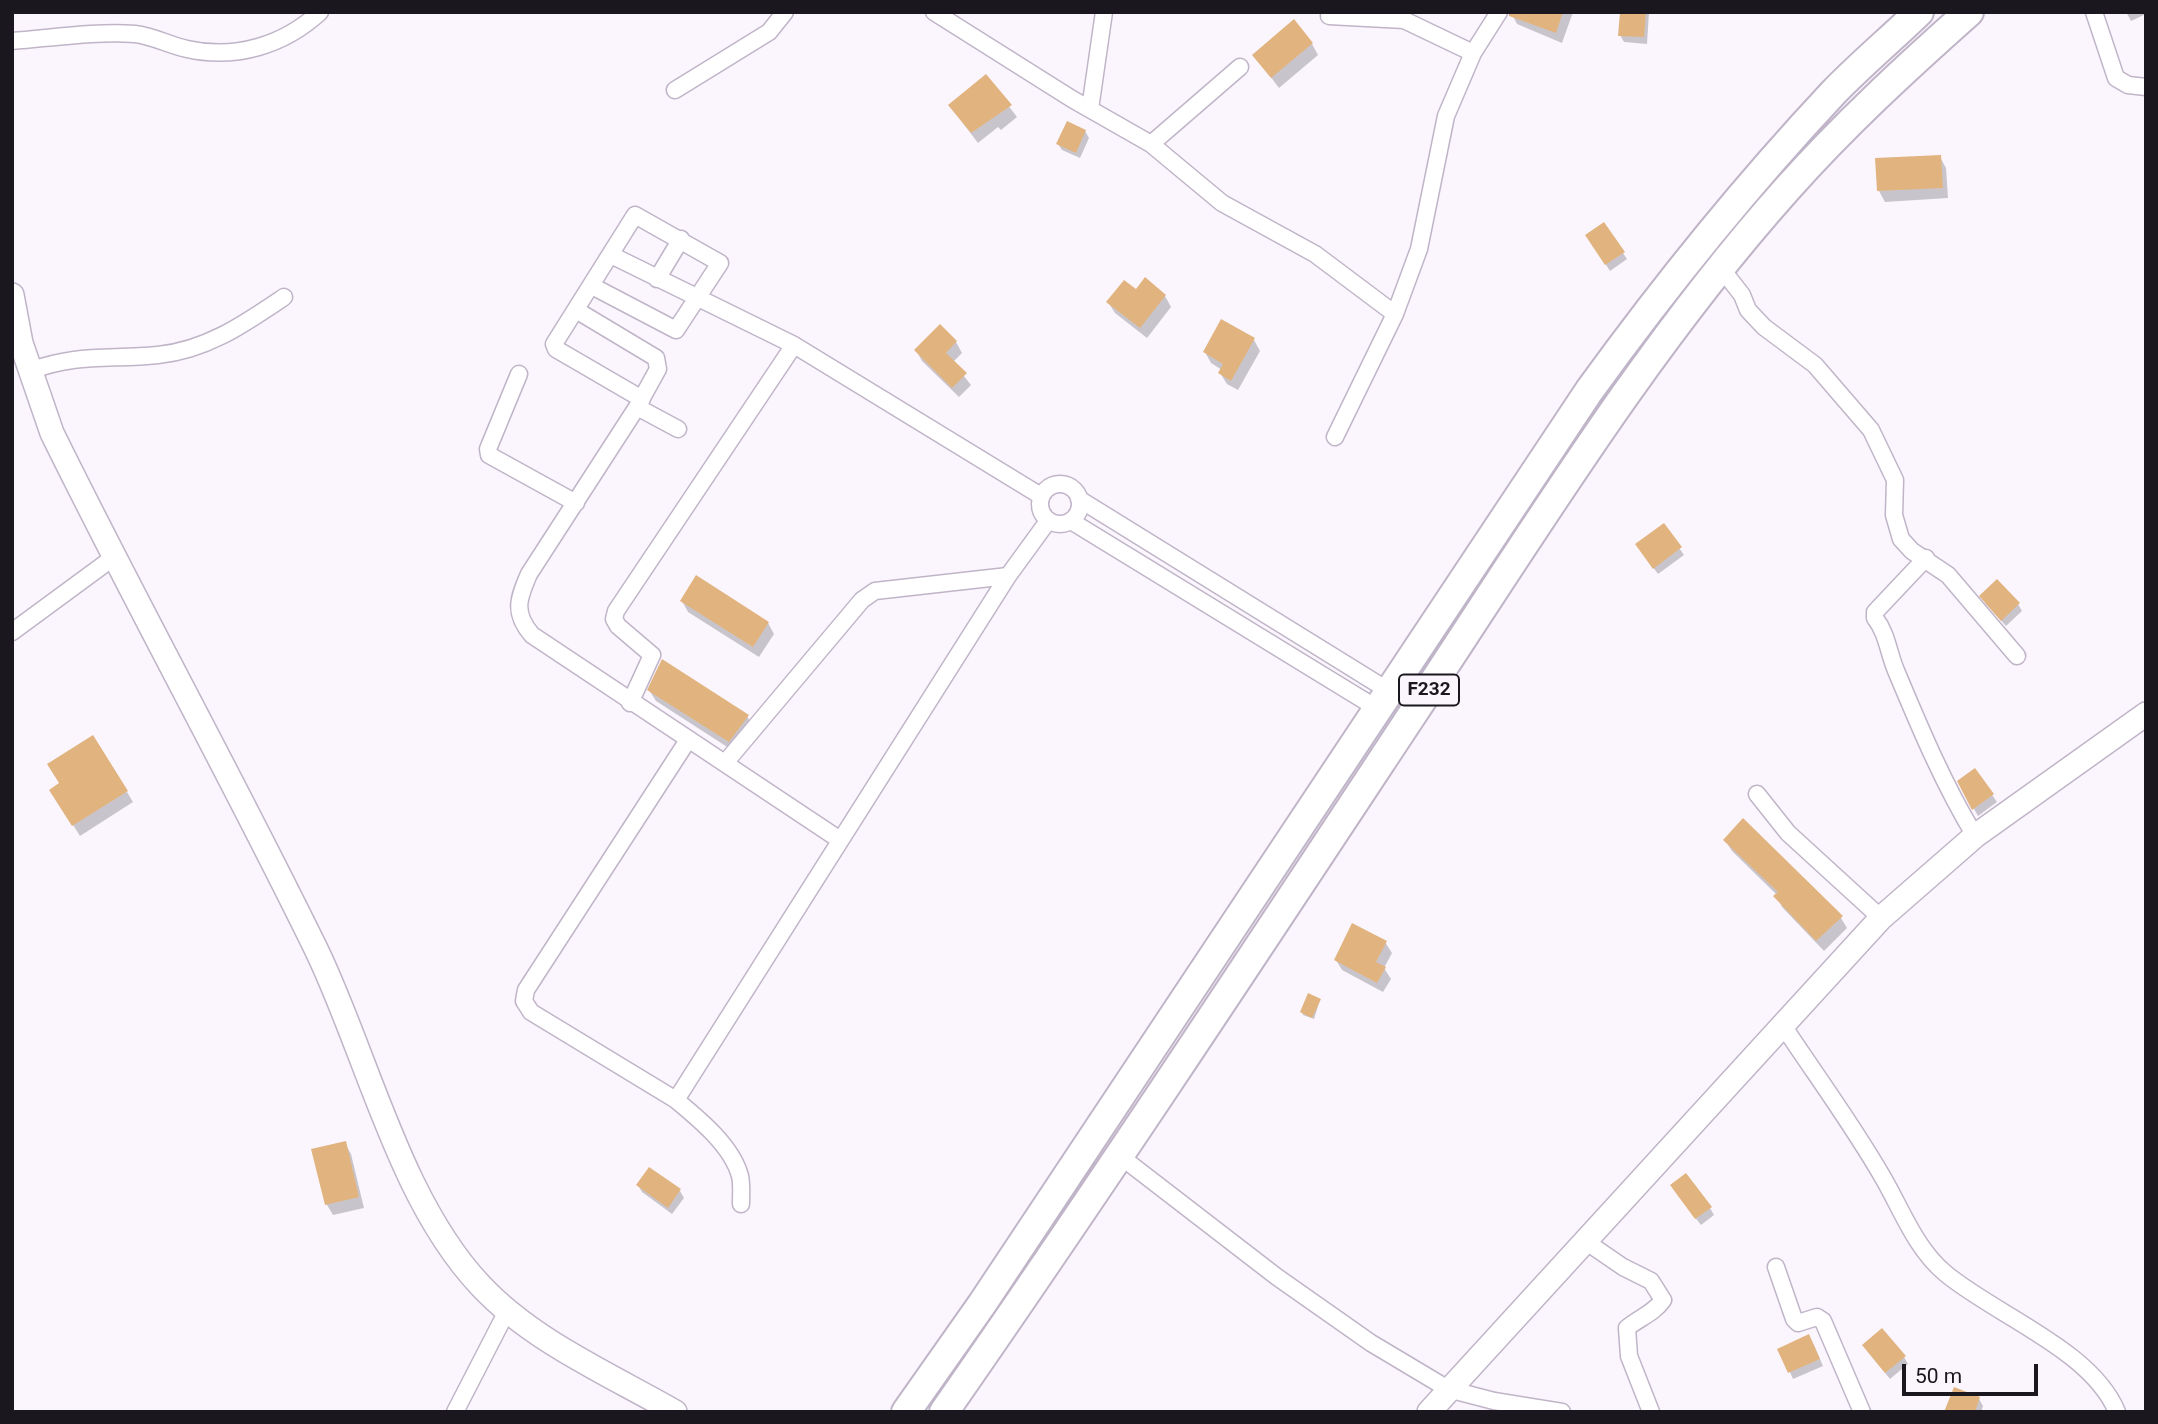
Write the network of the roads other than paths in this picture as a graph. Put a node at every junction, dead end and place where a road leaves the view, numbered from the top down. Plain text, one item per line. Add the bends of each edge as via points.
1 (320, 12) edge
2 (785, 12) edge
3 (934, 12) edge
4 (1104, 12) edge
5 (1499, 12) edge
6 (1919, 12) edge
7 (1969, 12) edge
8 (2094, 12) edge
9 (1329, 16) dead end
10 (12, 41) edge
11 (1473, 53) junction
12 (1240, 67) dead end
13 (2146, 87) edge
14 (675, 90) dead end
15 (1090, 108) junction
16 (1151, 144) junction
17 (681, 239) junction
18 (611, 255) junction
19 (1721, 268) junction
20 (657, 279) junction
21 (592, 286) junction
22 (12, 295) edge
23 (284, 297) dead end
24 (698, 299) junction
25 (576, 310) junction
26 (637, 311) junction
27 (1395, 314) junction
28 (621, 336) junction
29 (17, 343) edge
30 (794, 345) junction
31 (30, 371) junction
32 (519, 374) dead end
33 (639, 403) junction
34 (678, 429) dead end
35 (1335, 437) dead end
36 (1041, 496) junction
37 (1079, 499) junction
38 (576, 503) junction
39 (1048, 521) junction
40 (1071, 521) junction
41 (114, 557) junction
42 (1926, 558) junction
43 (1008, 576) junction
44 (12, 632) edge
45 (2017, 656) dead end
46 (1384, 700) junction
47 (630, 703) junction
48 (2146, 714) edge
49 (688, 740) junction
50 (725, 763) junction
51 (1757, 794) dead end
52 (1975, 836) junction
53 (840, 840) junction
54 (1881, 918) junction
55 (1783, 1024) junction
56 (676, 1100) junction
57 (1120, 1156) junction
58 (740, 1204) dead end
59 (1585, 1241) junction
60 (1776, 1266) dead end
61 (507, 1311) junction
62 (1448, 1389) junction
63 (455, 1412) edge
64 (675, 1412) edge
65 (906, 1412) edge
66 (944, 1412) edge
67 (1429, 1412) edge
68 (1562, 1412) edge
69 (1651, 1412) edge
70 (1862, 1412) edge
71 (2117, 1412) edge

1 - 10 street via 303,28 256,49 201,51 132,34
2 - 14 street via 769,32
3 - 15 street
4 - 15 street
5 - 11 street
6 - 46 highway, F232 via 1835,91 1665,286 1589,391
7 - 19 highway, F232 via 1879,92 1787,189
8 - 13 street via 2116,78
9 - 11 street via 1404,20
11 - 27 street via 1446,116 1419,249
12 - 16 street
15 - 16 street
16 - 27 street via 1222,203 1315,254
17 - 18 street via 635,215
17 - 20 street
17 - 24 street via 720,263
18 - 20 street
18 - 21 street
19 - 42 street via 1748,310 1815,365 1871,430 1895,480 1894,515 1901,539
19 - 57 highway, F232 via 1624,396
20 - 24 street
21 - 25 street
21 - 26 street
22 - 29 street
23 - 31 street via 228,334 194,347 161,355 65,359
24 - 26 street via 676,330
24 - 30 street
25 - 28 street
25 - 33 street via 554,344 556,349
26 - 28 street
27 - 35 street
28 - 33 street via 656,358 658,364
29 - 31 street
30 - 36 street
30 - 47 street via 616,611 618,626 652,654
31 - 41 street via 52,432
32 - 38 street via 489,455
33 - 34 street
33 - 38 street
36 - 37 street via 1049,487 1061,484
36 - 39 street via 1040,510
37 - 40 street via 1079,511
37 - 46 street
38 - 47 street via 524,586 519,603 521,622 532,635
39 - 40 street
39 - 43 street
40 - 46 street
41 - 44 street
41 - 61 street via 317,951 379,1106 427,1210 479,1284
42 - 45 street via 1948,575
42 - 52 street via 1875,612 1875,618 1884,629 1895,670 1955,804
43 - 50 street via 875,591 862,600
43 - 53 street
46 - 65 highway, F232
47 - 49 street
48 - 52 street
49 - 50 street
49 - 56 street via 526,990 524,1001 531,1012
50 - 53 street
51 - 54 street via 1788,833
52 - 54 street
53 - 56 street
54 - 55 street
55 - 59 street
55 - 71 street via 1882,1176 1905,1222 1943,1272 2066,1354 2100,1382
56 - 58 street via 731,1157 741,1177
57 - 62 street via 1277,1277 1371,1343
57 - 66 highway, F232
59 - 62 street
59 - 69 street via 1651,1281 1663,1300 1627,1328 1629,1356
60 - 70 street via 1794,1319 1798,1323 1817,1317 1823,1321
61 - 63 street
61 - 64 street
62 - 67 street
62 - 68 street

